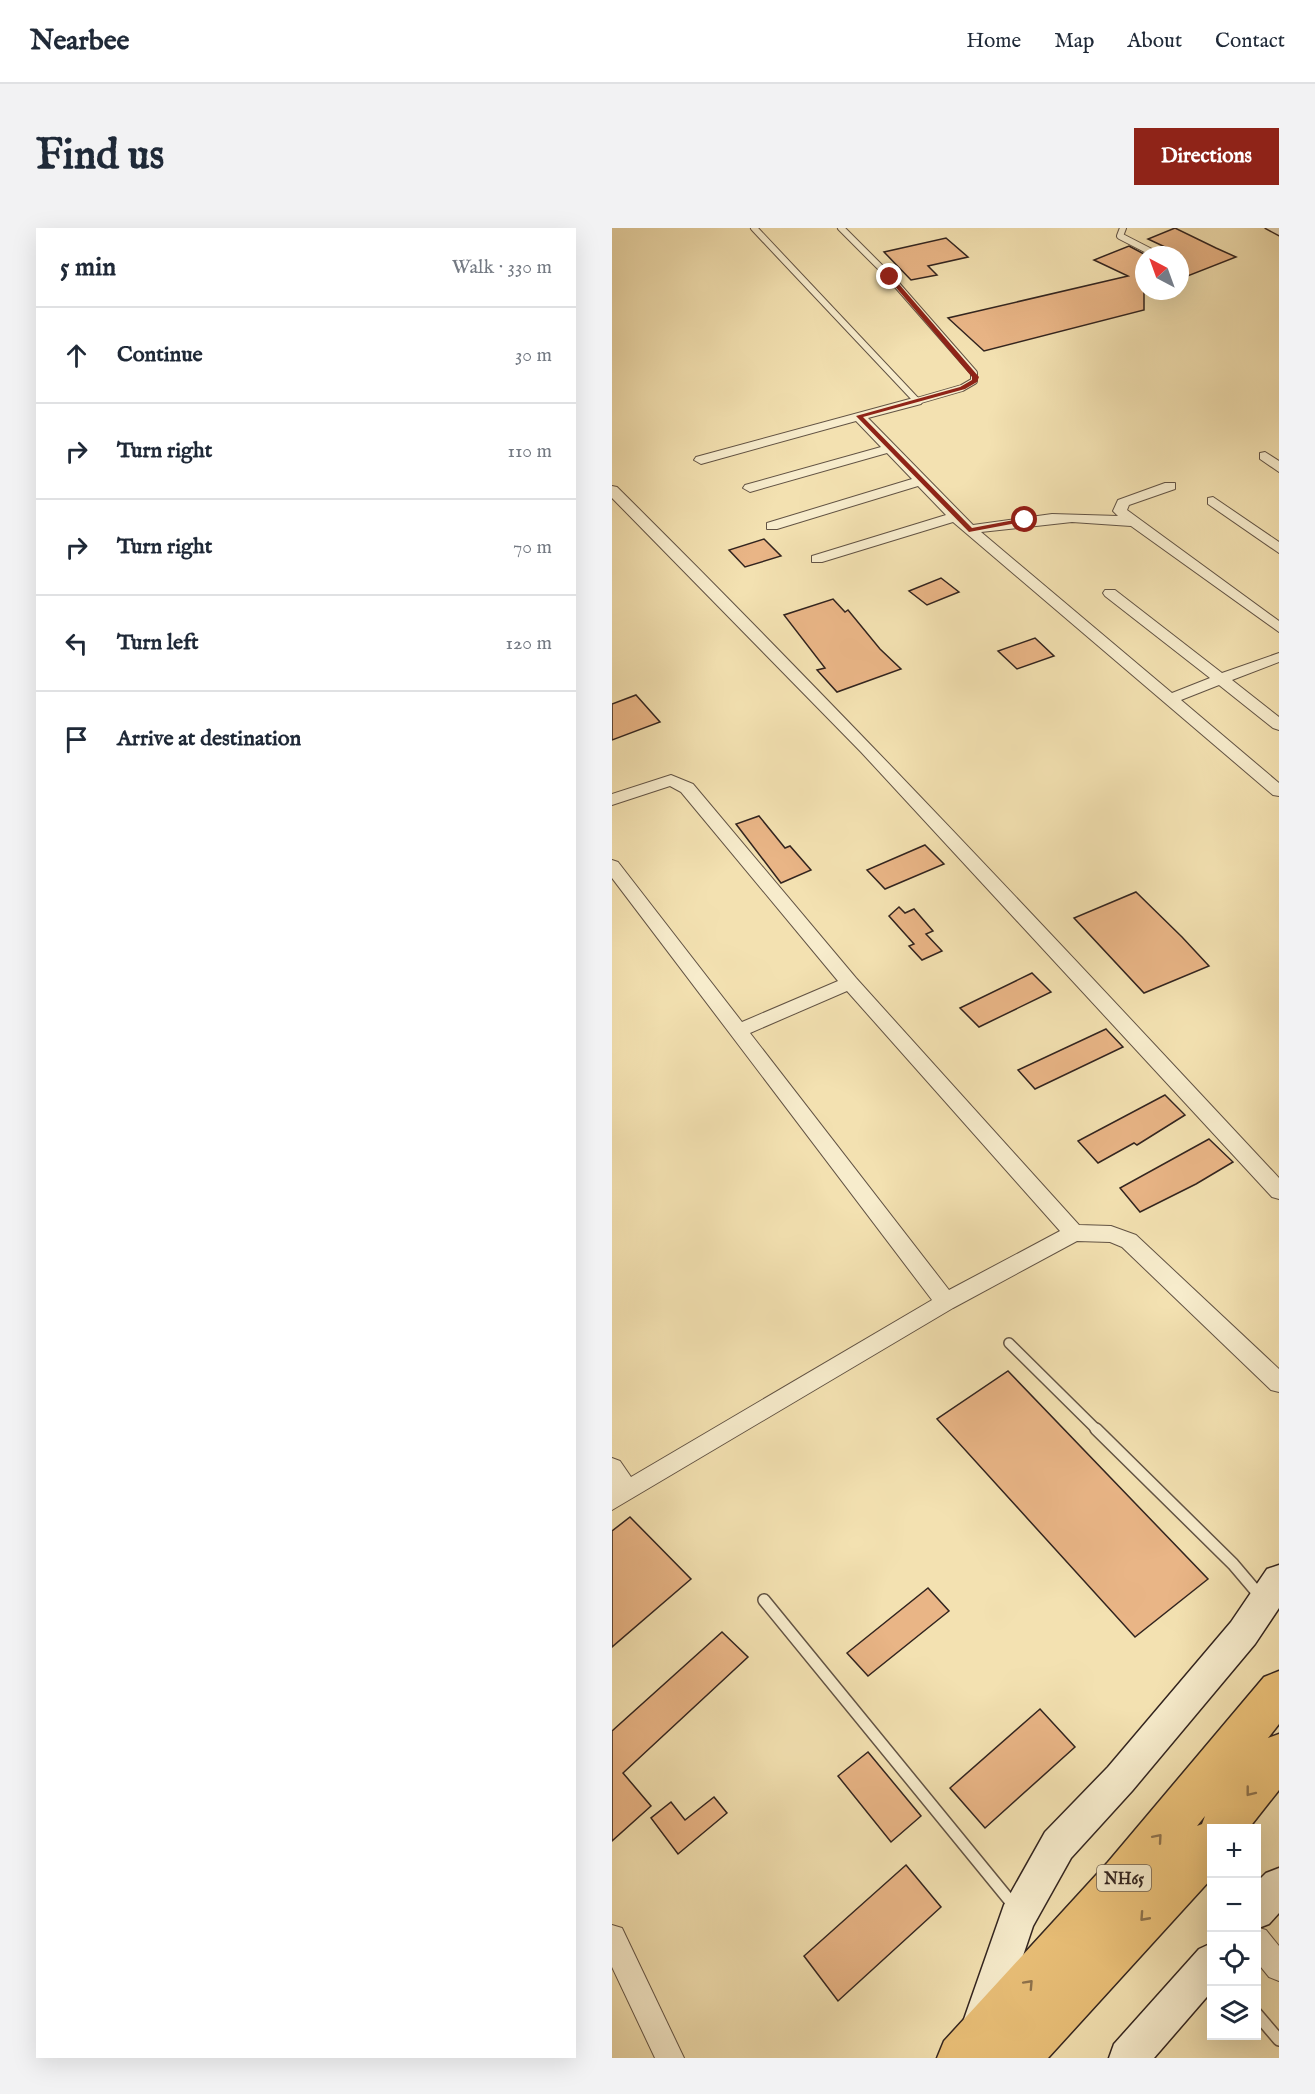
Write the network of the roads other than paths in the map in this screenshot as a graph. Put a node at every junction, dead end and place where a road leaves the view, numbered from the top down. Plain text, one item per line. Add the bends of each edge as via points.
1 (754, 228) edge
2 (841, 228) edge
3 (1123, 228) edge
4 (1274, 228) edge
5 (1279, 231) edge
6 (1139, 246) edge
7 (916, 401) junction
8 (859, 416) junction
9 (891, 448) junction
10 (1265, 456) dead end
11 (701, 460) dead end
12 (1279, 468) edge
13 (921, 481) junction
14 (1170, 486) dead end
15 (750, 488) dead end
16 (612, 490) edge
17 (1213, 501) dead end
18 (955, 517) junction
19 (1133, 522) junction
20 (772, 526) dead end
21 (971, 530) junction
22 (1279, 549) edge
23 (818, 559) dead end
24 (1110, 593) dead end
25 (1279, 628) edge
26 (1279, 657) edge
27 (1221, 679) junction
28 (1172, 698) junction
29 (1279, 725) edge
30 (1279, 790) edge
31 (612, 800) edge
32 (612, 866) edge
33 (850, 982) junction
34 (740, 1030) junction
35 (1279, 1191) edge
36 (1074, 1233) junction
37 (946, 1302) junction
38 (1009, 1343) dead end
39 (1279, 1383) edge
40 (612, 1468) edge
41 (620, 1495) edge
42 (1272, 1590) edge
43 (764, 1600) dead end
44 (1279, 1691) edge
45 (1279, 1755) edge
46 (1225, 1824) edge
47 (1207, 1848) edge
48 (1279, 1886) edge
49 (1261, 1906) edge
50 (1021, 1913) junction
51 (612, 1938) edge
52 (1261, 1945) edge
53 (1279, 1967) edge
54 (1207, 1968) edge
55 (1261, 2018) edge
56 (1279, 2040) edge
57 (968, 2050) edge
58 (670, 2058) edge
59 (1016, 2058) edge
60 (1128, 2058) edge

1 - 7 lane
2 - 7 lane via 974,373 971,384
3 - 6 lane via 1119,236
4 - 5 street
7 - 8 street
8 - 9 street
8 - 11 street
9 - 13 street
9 - 15 street
10 - 12 street
13 - 18 street
13 - 20 street
14 - 19 street via 1123,503 1120,511
16 - 35 street via 775,653
17 - 22 street
18 - 21 street
18 - 23 street
19 - 21 street via 1060,517
19 - 25 street
21 - 28 street
24 - 27 street
26 - 27 street
27 - 28 street
27 - 29 street
28 - 30 street
31 - 33 street via 671,780 687,788
32 - 34 street
33 - 34 street
33 - 36 street
34 - 37 street
36 - 37 street
36 - 39 street via 1111,1234 1129,1241
37 - 41 street
38 - 42 lane via 1233,1564
40 - 41 street
42 - 50 street via 1243,1633 1058,1845
43 - 50 lane
57 -> 44 highway, NH65 via 1222,1765
45 -> 46 highway
47 -> 59 highway, NH65
48 - 49 street
50 - 57 street
51 - 58 street
52 - 53 street
54 - 60 street
55 - 56 lane

